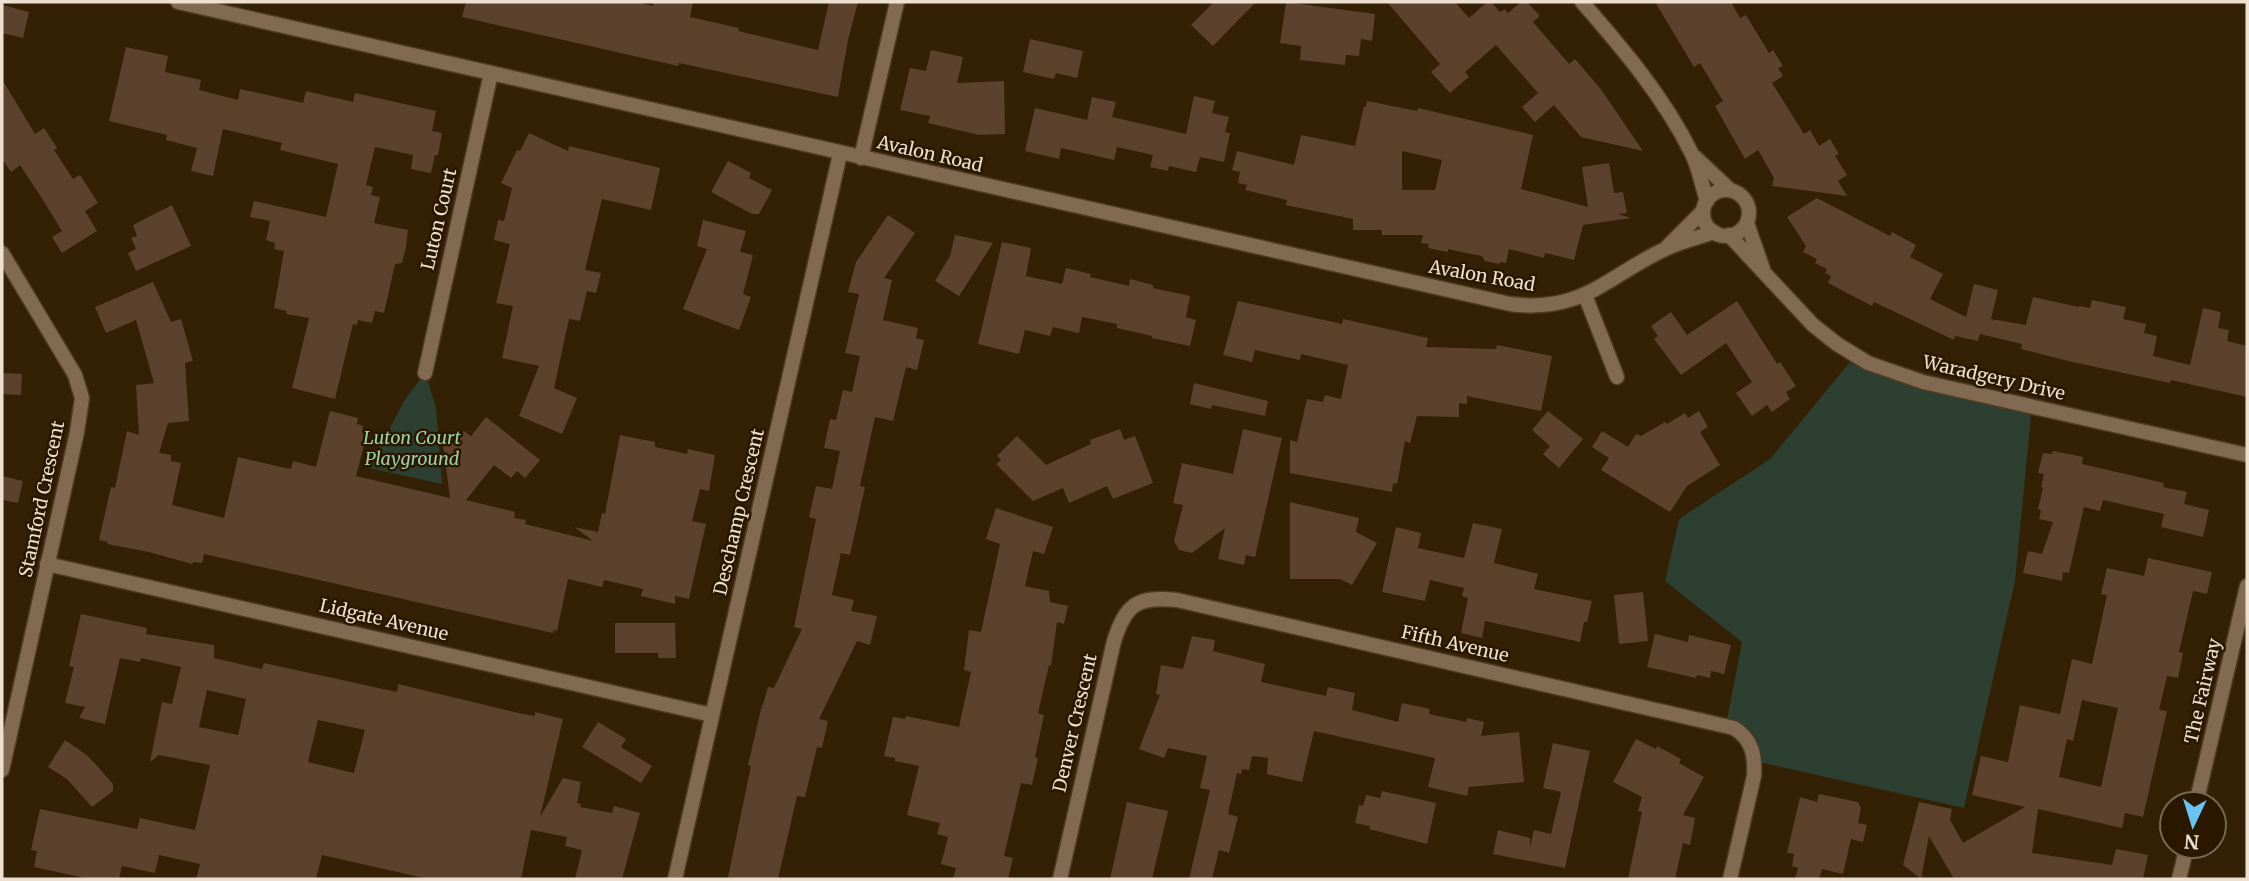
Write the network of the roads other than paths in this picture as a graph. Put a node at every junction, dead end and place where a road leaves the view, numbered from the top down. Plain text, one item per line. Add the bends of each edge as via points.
1 (178, 2) edge
2 (897, 2) edge
3 (1582, 2) edge
4 (491, 73) junction
5 (840, 154) junction
6 (1694, 157) junction
7 (861, 158) junction
8 (1730, 190) junction
9 (1705, 206) junction
10 (1747, 223) junction
11 (1721, 234) junction
12 (1664, 249) junction
13 (2, 254) edge
14 (1765, 274) junction
15 (1585, 295) junction
16 (425, 373) dead end
17 (1617, 377) dead end
18 (2247, 455) edge
19 (47, 564) junction
20 (2247, 586) edge
21 (1158, 598) joint
22 (712, 715) junction
23 (2, 770) edge
24 (2199, 790) edge
25 (2184, 860) edge
26 (675, 879) edge
27 (1060, 879) edge
28 (1730, 879) edge
29 (2179, 879) edge

1 - 4 street, Avalon Road
2 - 7 street
3 - 6 street via 1640,70
4 - 5 street, Avalon Road
4 - 16 street, Luton Court
5 - 7 street, Avalon Road
5 - 22 street, Deschamp Crescent
6 - 8 street
6 - 9 street
7 - 15 street, Avalon Road via 1510,304 1550,305
8 - 9 street via 1717,192
8 - 10 street via 1747,202
9 - 11 street via 1706,223
9 - 12 street, Avalon Road
10 - 11 street via 1743,229
10 - 14 street, Waradgery Drive
11 - 12 street, Avalon Road
11 - 14 street, Waradgery Drive
12 - 15 street, Avalon Road
13 - 19 street, Stamford Crescent via 75,375 82,398
14 - 18 street, Waradgery Drive via 1829,338 1882,369
15 - 17 street
19 - 22 street, Lidgate Avenue
19 - 23 street, Stamford Crescent
20 - 24 street, The Fairway
21 - 27 street, Denver Crescent via 1140,602 1121,620
21 - 28 street, Fifth Avenue via 1726,725 1742,733 1754,753 1754,776
22 - 26 street, Deschamp Crescent
25 - 29 street

